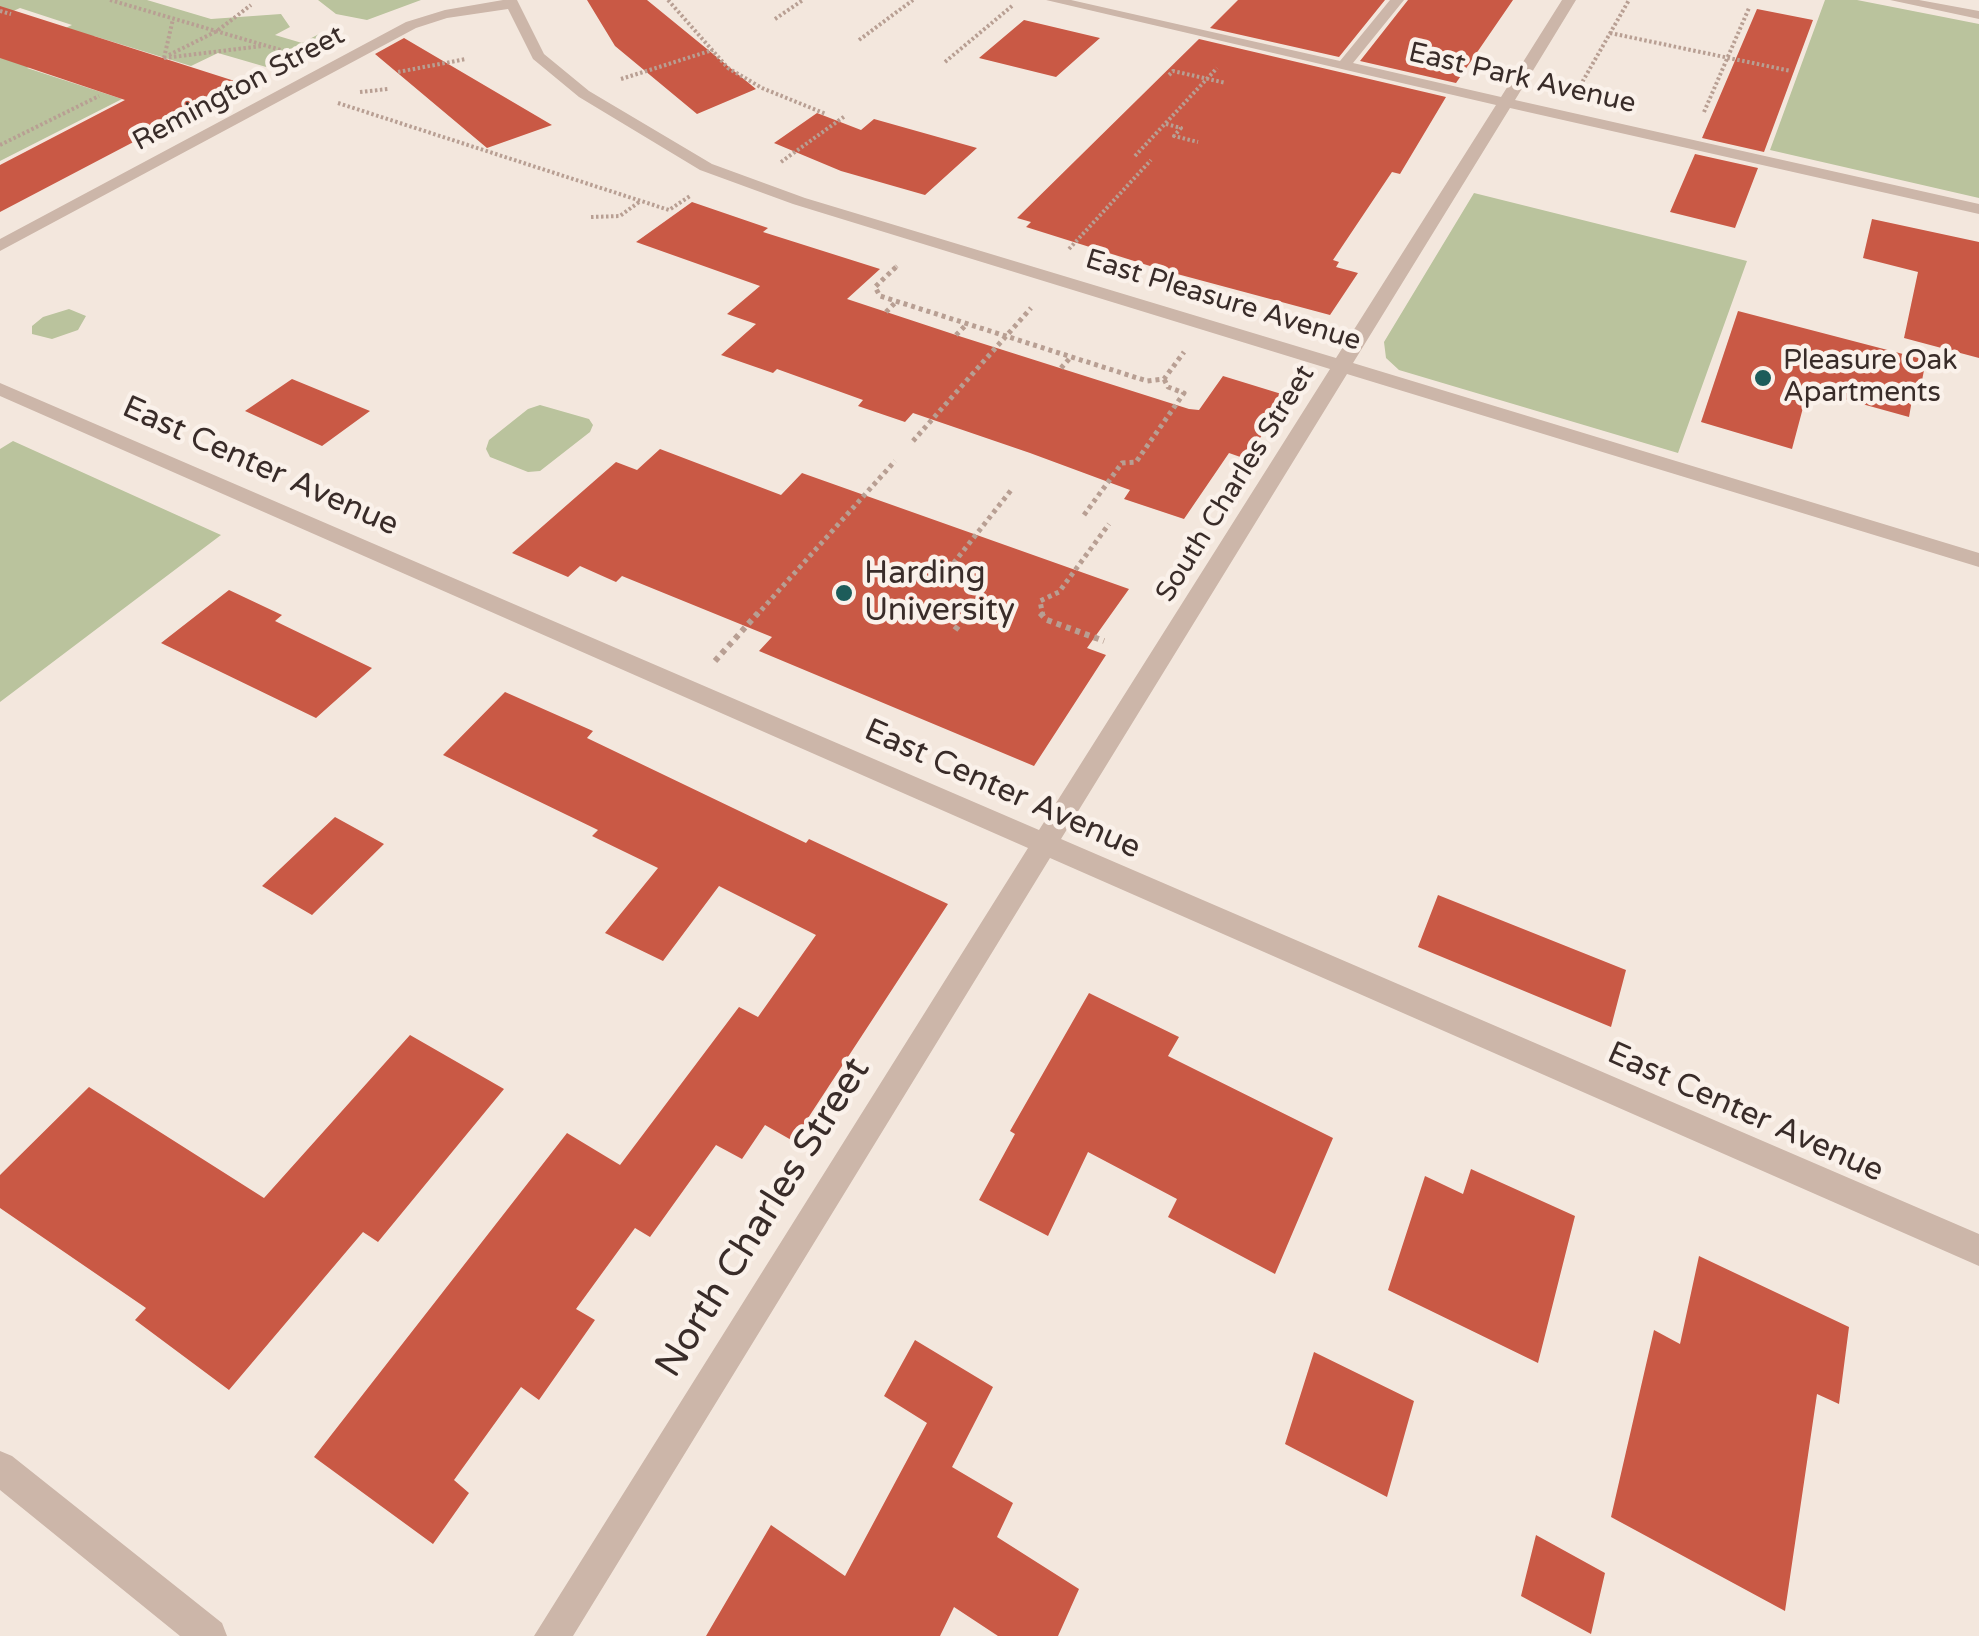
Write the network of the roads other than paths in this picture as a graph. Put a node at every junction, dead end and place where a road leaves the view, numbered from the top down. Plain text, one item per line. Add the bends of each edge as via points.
1 (1053, 0) edge
2 (1397, 0) edge
3 (1569, 0) edge
4 (1897, 0) edge
5 (510, 2) edge
6 (1979, 16) edge
7 (1344, 65) junction
8 (1506, 101) junction
9 (1979, 210) edge
10 (0, 246) edge
11 (1341, 366) junction
12 (0, 389) edge
13 (1979, 560) edge
14 (1046, 844) junction
15 (1979, 1250) edge
16 (0, 1468) edge
17 (209, 1636) edge
18 (552, 1636) edge

1 - 7 street, East Park Avenue
2 - 7 street
3 - 8 street, South Charles Street
4 - 6 street
5 - 10 street, Remington Street via 410,25
5 - 11 street, East Pleasure Avenue via 538,56 584,94 706,167
7 - 8 street, East Park Avenue
8 - 9 street, East Park Avenue
8 - 11 street, South Charles Street
11 - 13 street, East Pleasure Avenue
11 - 14 street, South Charles Street
12 - 14 street, East Center Avenue
14 - 15 street, East Center Avenue
14 - 18 street, North Charles Street
16 - 17 street

